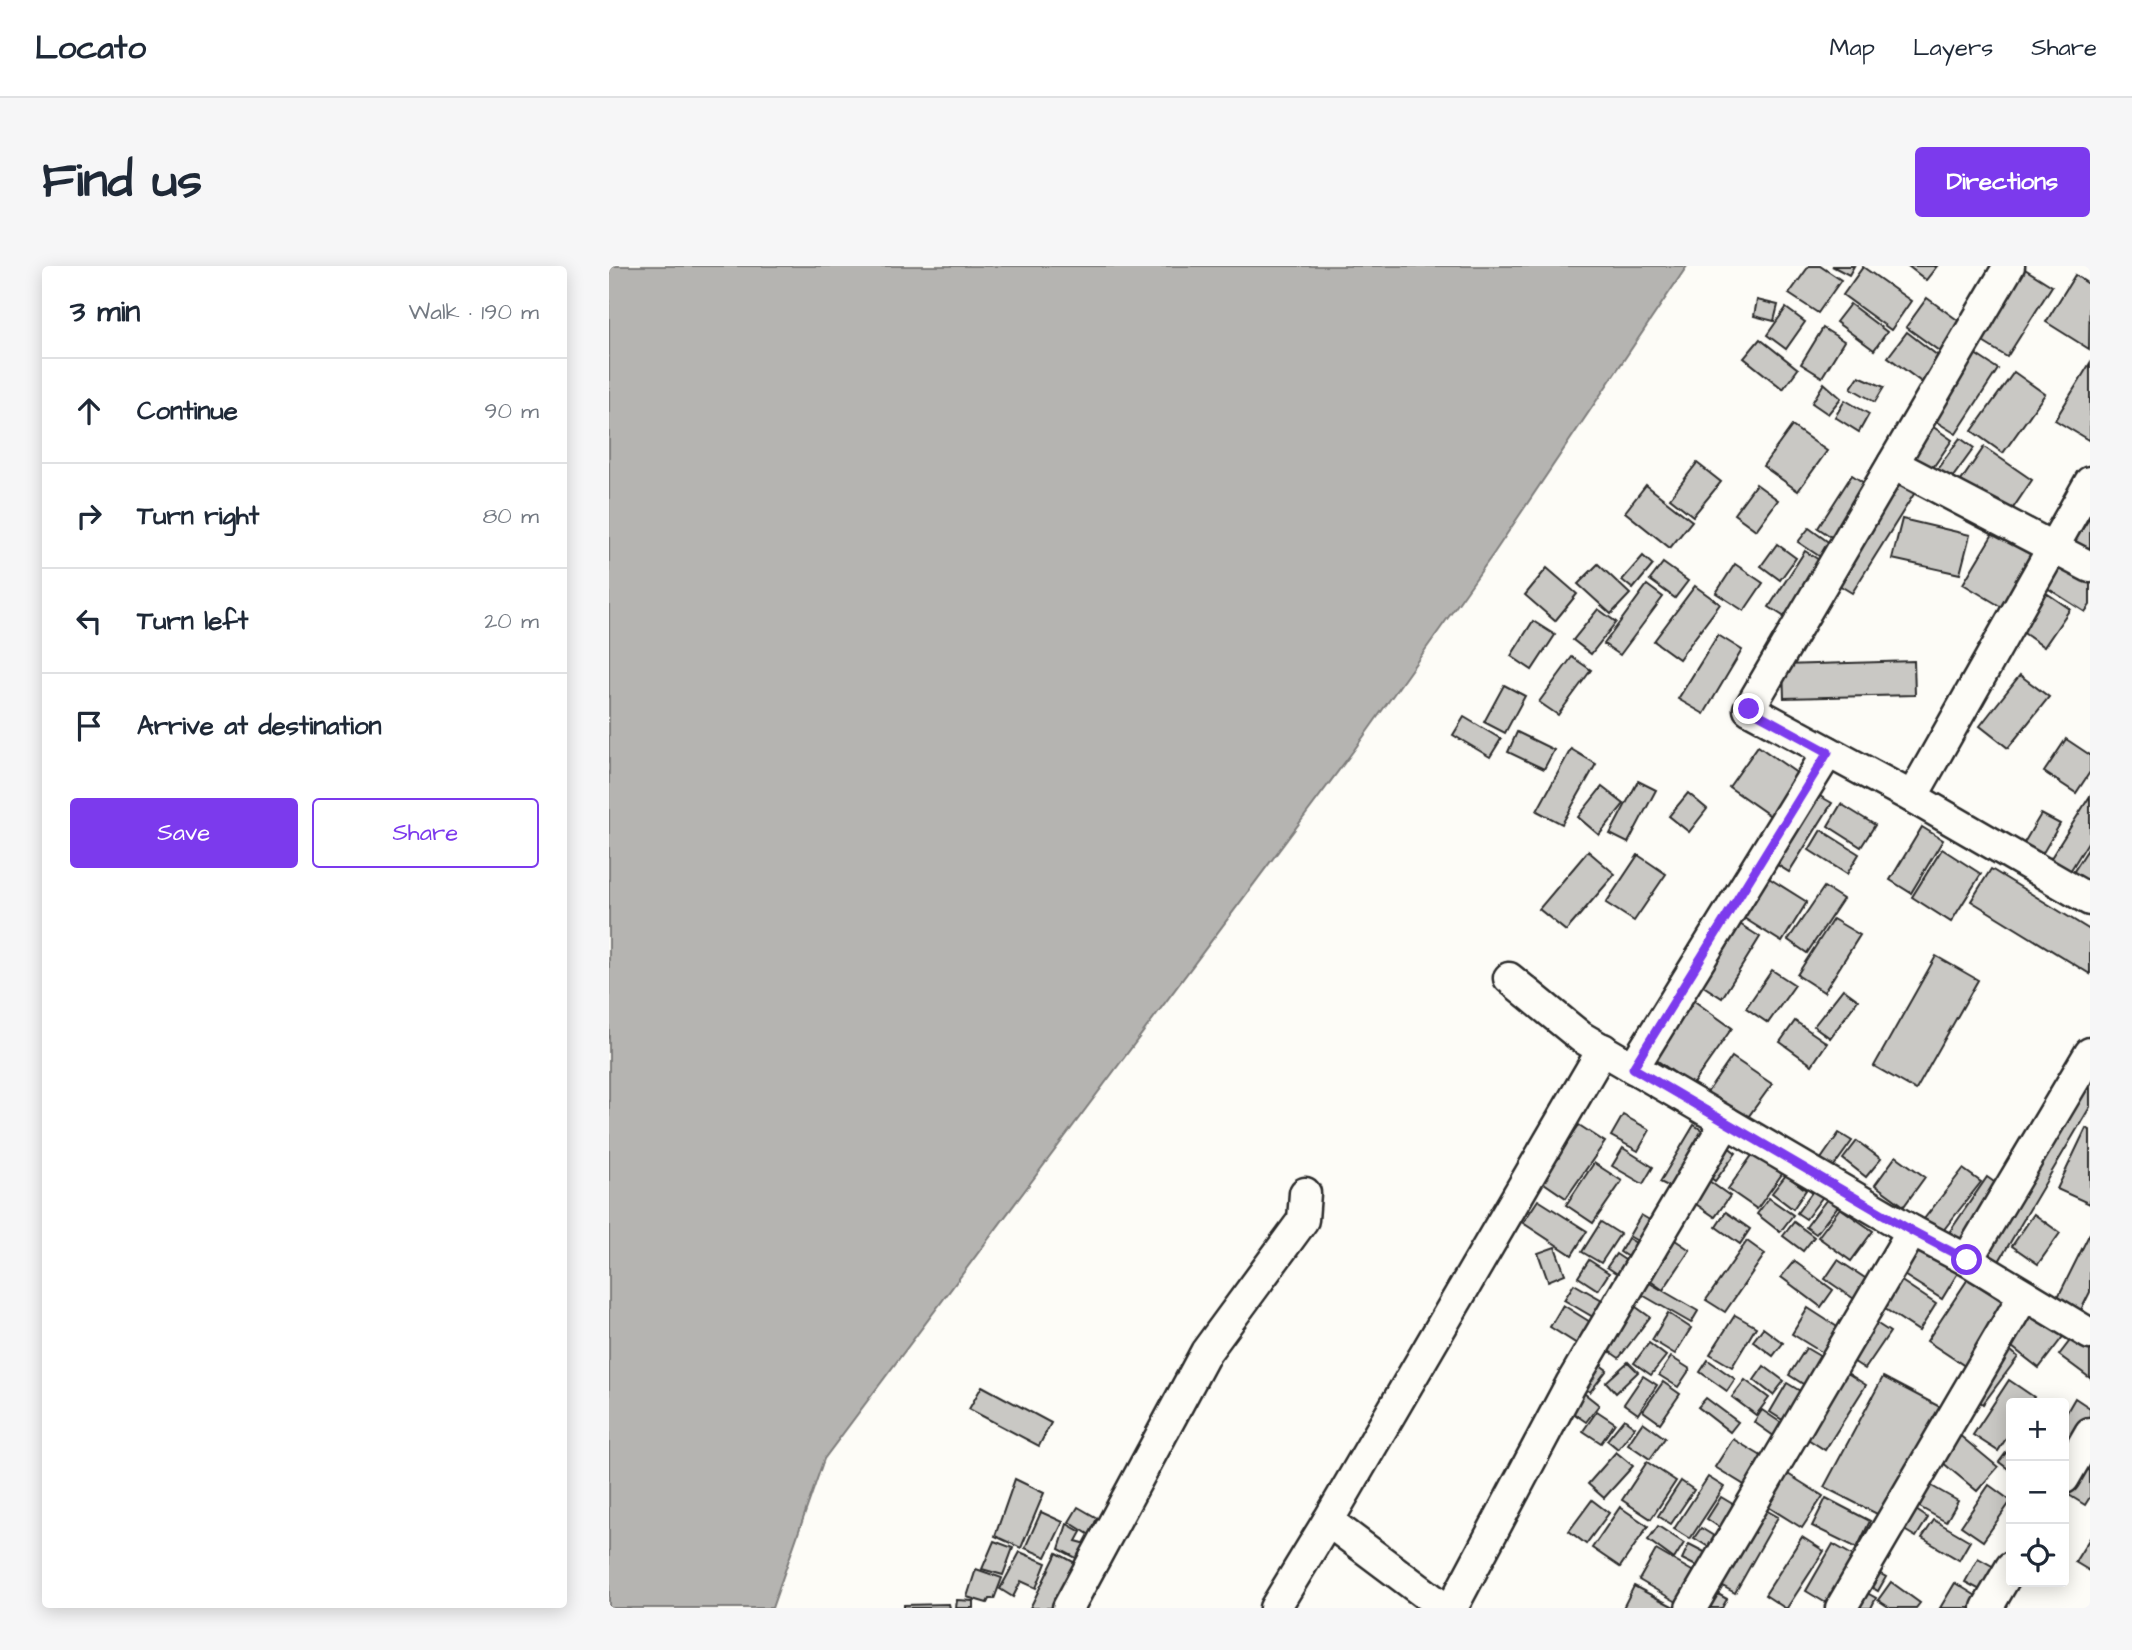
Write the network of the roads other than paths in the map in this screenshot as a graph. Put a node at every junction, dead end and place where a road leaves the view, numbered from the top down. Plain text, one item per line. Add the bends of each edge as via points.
1 (2009, 266) edge
2 (1893, 464) junction
3 (2090, 482) edge
4 (2053, 548) junction
5 (2090, 567) edge
6 (1828, 752) junction
7 (1912, 797) junction
8 (2090, 900) edge
9 (1509, 978) dead end
10 (1603, 1049) junction
11 (2090, 1053) edge
12 (1633, 1068) junction
13 (1726, 1122) junction
14 (1305, 1193) dead end
15 (1912, 1231) junction
16 (1967, 1260) junction
17 (2024, 1294) junction
18 (2090, 1334) edge
19 (2090, 1433) edge
20 (2069, 1469) edge
21 (1328, 1521) junction
22 (2006, 1576) edge
23 (1068, 1608) edge
24 (1275, 1608) edge
25 (1444, 1608) edge
26 (1452, 1608) edge
27 (1691, 1608) edge
28 (1840, 1608) edge
29 (1987, 1608) edge

1 - 2 street
2 - 4 street
2 - 6 street via 1749,709
3 - 4 street
4 - 5 street
4 - 7 street
6 - 7 street
6 - 12 street
7 - 8 street
9 - 10 street via 1581,1037
10 - 12 street
10 - 21 street
11 - 16 street
12 - 13 street
13 - 15 street
13 - 26 street via 1571,1384
14 - 23 street via 1303,1220 1206,1352
15 - 16 street
15 - 27 street
16 - 17 street
17 - 18 street
17 - 28 street
19 - 20 street
21 - 24 street
21 - 25 street
22 - 29 street

